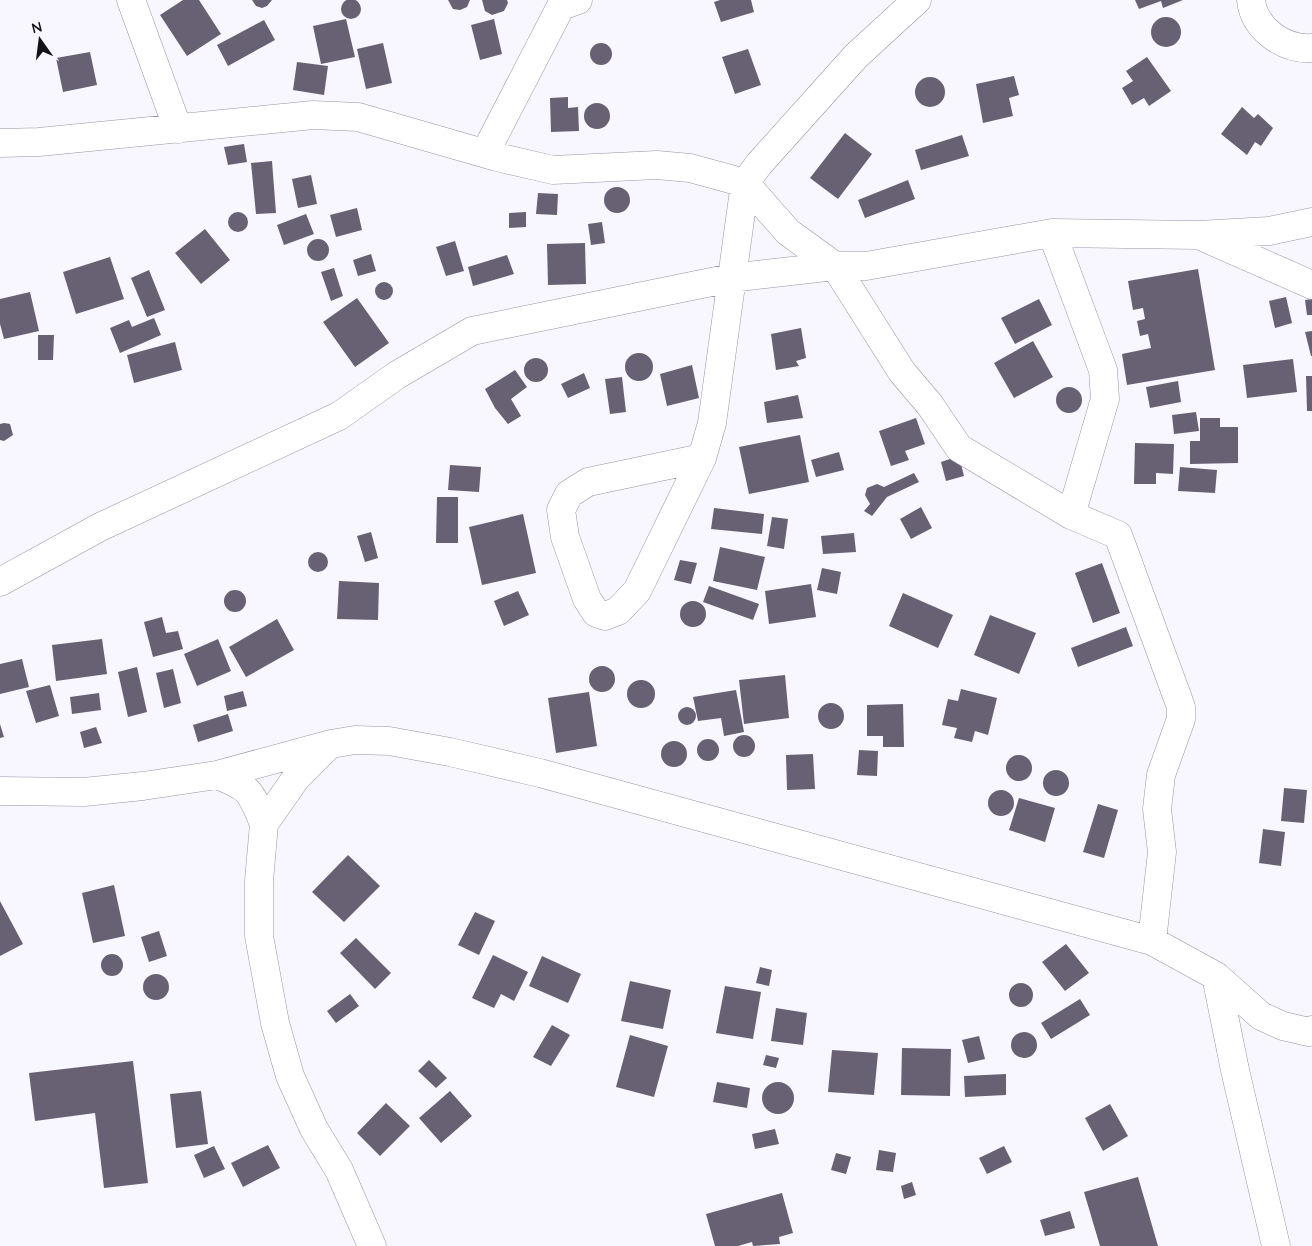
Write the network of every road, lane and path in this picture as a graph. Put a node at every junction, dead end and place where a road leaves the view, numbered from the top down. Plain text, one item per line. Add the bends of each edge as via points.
1 (131, 0) edge
2 (917, 0) edge
3 (1252, 0) edge
4 (566, 2) edge
5 (1312, 48) edge
6 (178, 129) junction
7 (0, 143) edge
8 (485, 154) junction
9 (745, 183) junction
10 (1312, 222) edge
11 (1052, 233) junction
12 (1199, 235) junction
13 (835, 266) junction
14 (731, 278) junction
15 (1312, 285) edge
16 (702, 458) junction
17 (1071, 515) junction
18 (0, 582) edge
19 (331, 744) junction
20 (216, 775) junction
21 (0, 791) edge
22 (264, 824) junction
23 (1152, 941) junction
24 (1216, 976) junction
25 (1312, 1030) edge
26 (372, 1246) edge
27 (1276, 1246) edge

1 - 6 street
2 - 9 street via 856,56
3 - 5 street via 1252,7 1264,29 1282,43
4 - 8 street
6 - 7 street
6 - 8 street via 313,115 358,116
8 - 9 street via 553,170 657,165 690,168
9 - 13 street via 788,232
9 - 14 street
10 - 12 street via 1269,231
11 - 12 street
11 - 13 street via 866,266
11 - 17 street via 1103,370 1105,399
12 - 15 street
13 - 14 street
13 - 17 street via 902,372 930,405 959,448
14 - 16 street via 712,423
14 - 18 street via 472,331 397,374 339,416 100,527
16 - 16 street via 588,482 569,494 561,510 565,537 583,590 596,613 605,616 618,611 637,590
17 - 23 street via 1118,535 1181,707 1181,719 1161,775 1157,810 1162,852
19 - 20 street
19 - 22 street via 296,778
19 - 23 street via 355,740 388,741 495,762
20 - 21 street via 84,792
20 - 22 street via 241,783 254,799
22 - 26 street via 259,936 275,1023 290,1076
23 - 24 street
24 - 25 street via 1260,1016 1283,1026
24 - 27 street

